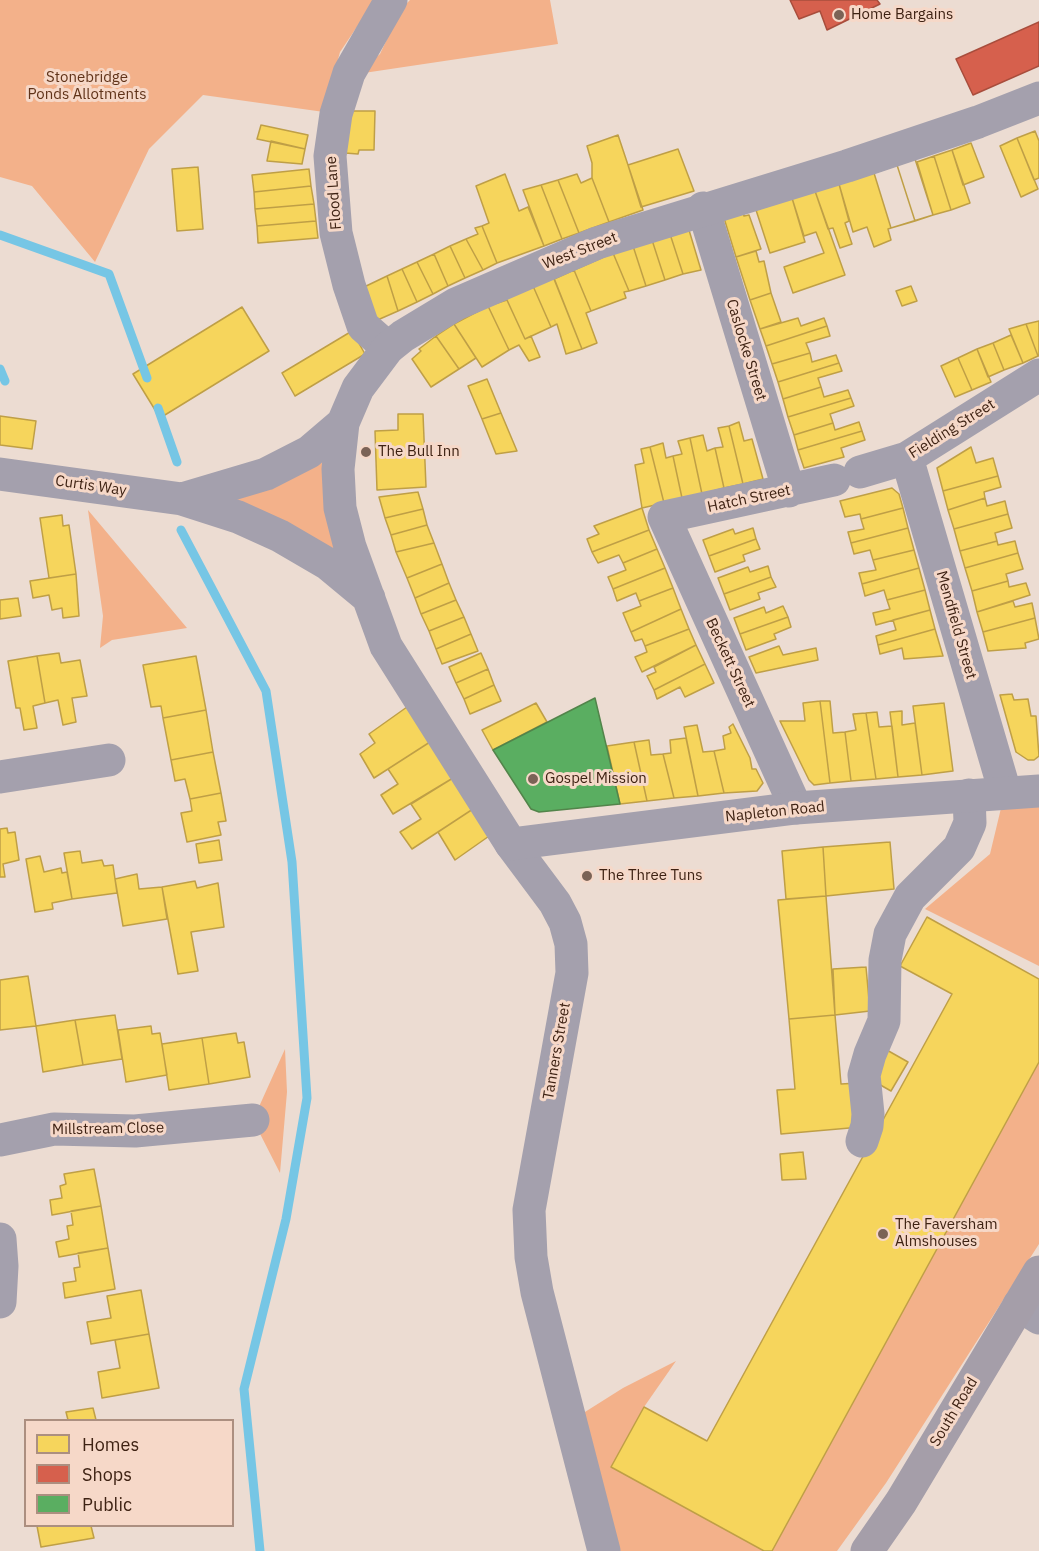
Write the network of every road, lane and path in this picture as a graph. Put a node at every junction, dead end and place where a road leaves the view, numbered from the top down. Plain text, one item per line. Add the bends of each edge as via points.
1 (391, 0) edge
2 (1039, 98) edge
3 (704, 208) junction
4 (388, 348) junction
5 (1039, 375) edge
6 (343, 423) junction
7 (907, 458) junction
8 (0, 474) edge
9 (847, 476) joint
10 (789, 491) junction
11 (182, 499) junction
12 (664, 517) joint
13 (369, 598) junction
14 (109, 760) dead end
15 (0, 777) edge
16 (1039, 790) edge
17 (1005, 792) junction
18 (969, 795) junction
19 (796, 808) junction
20 (512, 844) junction
21 (253, 1120) dead end
22 (0, 1140) edge
23 (862, 1141) dead end
24 (0, 1239) edge
25 (1039, 1272) edge
26 (0, 1302) edge
27 (1029, 1311) edge
28 (604, 1551) edge
29 (867, 1551) edge

1 - 4 street, Flood Lane via 349,73 336,114 330,156 336,233 349,285 363,326
2 - 3 street, West Street via 847,166
3 - 4 street, West Street via 597,243 466,299
3 - 10 street, Caslocke Street
4 - 6 street, West Street via 358,387
5 - 7 street, Fielding Street
6 - 11 street via 309,452 266,474
6 - 13 street, West Street via 338,469 340,508
7 - 9 street, Fielding Street
7 - 17 street, Mendfield Street
8 - 11 street, Curtis Way
9 - 10 street, Hatch Street
10 - 12 street, Hatch Street
11 - 13 street via 280,536 328,564
12 - 19 street, Beckett Street
13 - 20 street, Tanners Street via 386,646
14 - 15 street
16 - 17 street, Napleton Road
17 - 18 street, Napleton Road
18 - 19 street, Napleton Road
18 - 23 street via 970,824 959,848 909,897 890,934 885,960 884,1022 864,1075 868,1114
19 - 20 street, Napleton Road
20 - 28 street, Tanners Street via 555,903 571,944 572,973 529,1210 531,1257
21 - 22 street, Millstream Close via 135,1131 54,1129
24 - 26 street
25 - 27 main road, South Road
27 - 29 main road, South Road

